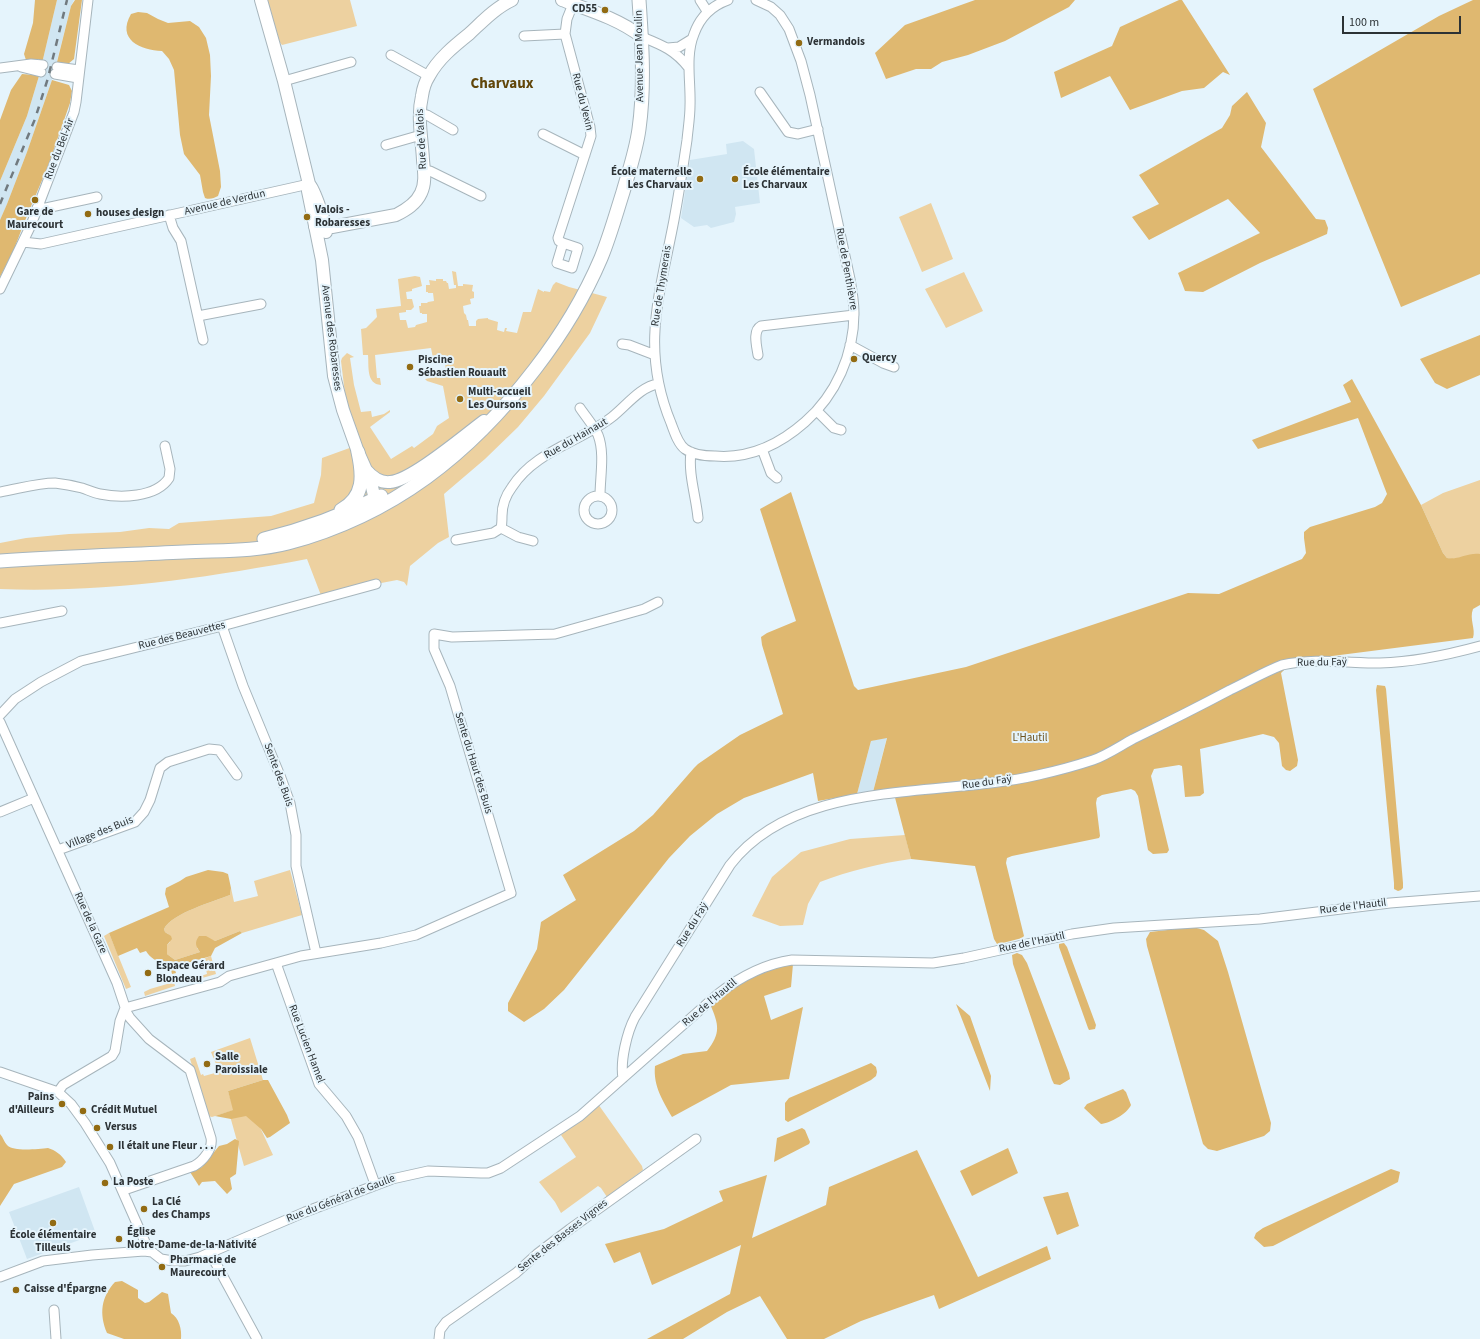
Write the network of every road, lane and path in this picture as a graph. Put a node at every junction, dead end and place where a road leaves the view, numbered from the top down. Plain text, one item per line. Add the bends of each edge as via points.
1 (88, 0) edge
2 (261, 0) edge
3 (632, 0) edge
4 (639, 0) edge
5 (700, 0) edge
6 (728, 0) edge
7 (761, 1) edge
8 (504, 2) edge
9 (572, 2) edge
10 (707, 12) junction
11 (565, 34) junction
12 (637, 34) junction
13 (524, 36) dead end
14 (683, 53) junction
15 (391, 56) dead end
16 (351, 62) dead end
17 (0, 68) edge
18 (42, 68) dead end
19 (56, 71) dead end
20 (79, 74) junction
21 (428, 76) junction
22 (284, 81) junction
23 (760, 92) dead end
24 (420, 113) junction
25 (453, 130) dead end
26 (818, 130) junction
27 (543, 134) dead end
28 (421, 135) junction
29 (386, 145) dead end
30 (585, 155) junction
31 (424, 171) junction
32 (309, 184) junction
33 (622, 193) junction
34 (481, 196) dead end
35 (97, 197) dead end
36 (37, 208) junction
37 (169, 215) junction
38 (323, 228) junction
39 (23, 242) junction
40 (563, 242) dead end
41 (0, 289) edge
42 (261, 304) dead end
43 (854, 315) junction
44 (198, 316) junction
45 (203, 340) dead end
46 (622, 344) dead end
47 (850, 345) junction
48 (655, 355) junction
49 (758, 355) dead end
50 (894, 367) dead end
51 (526, 381) junction
52 (658, 384) junction
53 (580, 408) dead end
54 (817, 411) junction
55 (484, 421) junction
56 (594, 429) junction
57 (841, 430) dead end
58 (165, 446) dead end
59 (762, 449) junction
60 (358, 452) junction
61 (691, 452) junction
62 (366, 468) junction
63 (777, 478) dead end
64 (0, 492) edge
65 (600, 496) dead end
66 (375, 499) junction
67 (698, 518) dead end
68 (501, 528) junction
69 (307, 537) junction
70 (456, 540) dead end
71 (533, 541) dead end
72 (236, 545) junction
73 (190, 551) junction
74 (0, 562) edge
75 (376, 584) dead end
76 (658, 602) dead end
77 (62, 611) dead end
78 (0, 623) edge
79 (222, 626) junction
80 (1480, 646) edge
81 (0, 715) edge
82 (0, 722) edge
83 (2, 734) edge
84 (237, 775) dead end
85 (34, 798) junction
86 (0, 812) edge
87 (58, 850) junction
88 (1480, 896) edge
89 (316, 953) junction
90 (276, 963) junction
91 (125, 1008) junction
92 (0, 1072) edge
93 (623, 1078) junction
94 (58, 1092) junction
95 (696, 1139) dead end
96 (375, 1184) junction
97 (125, 1191) junction
98 (215, 1250) junction
99 (142, 1251) junction
100 (185, 1260) junction
101 (217, 1265) junction
102 (0, 1277) edge
103 (54, 1310) dead end
104 (56, 1339) edge
105 (257, 1339) edge
106 (438, 1339) edge

1 - 20 street, Rue du Bel-Air
2 - 22 street, Avenue des Robaresses
3 - 12 main road, Avenue Jean Moulin
4 - 12 main road, Avenue Jean Moulin
5 - 10 street
6 - 10 street
7 - 26 street, Rue de Penthièvre via 780,16 792,36 806,76
8 - 21 street, Rue de Valois via 441,59
9 - 11 street, Rue du Vexin
9 - 12 street
10 - 14 street
11 - 13 street
11 - 30 street, Rue du Vexin via 590,127 591,136
12 - 14 street
12 - 33 main road, Avenue Jean Moulin via 630,142
12 - 33 main road, Avenue Jean Moulin via 642,102 633,159
14 - 48 street, Rue de Thymerais via 689,68 689,124 657,306
15 - 21 street
16 - 22 street
17 - 18 street
19 - 20 street
20 - 36 street, Rue du Bel-Air via 76,102 70,123
21 - 24 street, Rue de Valois via 421,97
22 - 32 street, Avenue des Robaresses
23 - 26 street via 788,132 798,134
24 - 25 street
24 - 28 street, Rue de Valois
26 - 43 street, Rue de Penthièvre via 850,279
27 - 30 street
28 - 29 street
28 - 31 street, Rue de Valois
30 - 40 street, Rue du Vexin via 558,238
31 - 34 street via 430,171
31 - 38 street, Rue de Valois via 421,194 403,212
32 - 37 street, Avenue de Verdun
32 - 38 street, Avenue des Robaresses via 308,190
33 - 51 main road via 607,241 587,289 562,332
35 - 36 street
36 - 39 street, Rue du Bel-Air
37 - 39 street, Avenue de Verdun via 41,244
37 - 44 street via 181,241
38 - 60 street, Avenue des Robaresses via 320,251 334,376
39 - 41 street, Rue du Bel-Air
42 - 44 street
43 - 47 street, Rue de Penthièvre
43 - 49 street via 758,327
44 - 45 street
46 - 48 street
47 - 50 street
47 - 54 street, Rue de Penthièvre via 838,380
48 - 52 street, Rue de Thymerais
51 - 55 main road
51 - 69 main road via 483,430 453,458 422,481 369,512
52 - 56 street, Rue du Hainaut via 646,387 611,418
52 - 61 street, Rue de Thymerais via 679,440 685,450
53 - 56 street
54 - 57 street via 834,428
54 - 59 street, Rue de Penthièvre via 783,440
55 - 62 street via 400,480 382,481 370,474
55 - 66 main road via 430,466
56 - 65 street via 601,447
56 - 68 street, Rue du Hainaut via 544,456 517,480 503,508
58 - 64 street via 170,469 169,478 161,486 144,493 118,496 98,494 66,484 53,483
59 - 61 street, Rue de Penthièvre via 730,456 709,456
59 - 63 street
60 - 62 street, Avenue des Robaresses
60 - 72 main road via 362,469 361,482 354,499 347,507 305,524
61 - 67 street via 690,463
62 - 66 street
66 - 69 street via 373,506
66 - 72 main road via 308,527
68 - 70 street via 487,534
68 - 71 street
69 - 73 main road via 254,549
72 - 73 main road
73 - 74 main road
75 - 79 street, Rue des Beauvettes
76 - 89 street, Sente du Haut des Buis via 644,609 555,634 452,637 434,634 434,649 450,686 511,893 416,935
77 - 78 street
79 - 81 street, Rue des Beauvettes via 81,661 15,699
79 - 89 street, Sente des Buis via 290,803 296,834 296,866
80 - 93 street, Rue du Faÿ via 1401,662 1301,662 1282,665 1093,760 1037,775 975,786 851,800 823,806 782,823 753,841 730,865 635,1017 622,1062
82 - 83 street
83 - 85 street, Rue de la Gare
84 - 87 street, Village des Buis via 219,750 209,749 168,762 160,768 150,800 144,812 134,822
85 - 86 street
85 - 87 street, Rue de la Gare
87 - 91 street, Rue de la Gare via 117,983
88 - 93 street, Rue de l'Hautil via 1390,902 1252,920 1114,928 1072,934 933,963 785,961 758,969 734,982
89 - 90 street
90 - 91 street via 229,976 220,982
90 - 96 street, Rue Lucien Hamel via 319,1084 346,1116 358,1137
91 - 94 street via 112,1056 63,1085
91 - 97 street, Rue de la Gare via 146,1037 190,1070 212,1141 200,1162
92 - 94 street
93 - 96 street, Rue du Général de Gaulle via 580,1116 496,1170 481,1174 422,1172
94 - 97 street via 85,1123
95 - 106 street, Sente des Basses Vignes via 446,1322 440,1330
96 - 98 street, Rue du Général de Gaulle
97 - 99 street via 145,1242
98 - 100 street, Rue du Général de Gaulle
98 - 101 street via 213,1257
99 - 100 street, Rue du Général de Gaulle via 164,1260
99 - 102 street via 43,1261
100 - 101 street via 208,1259
101 - 105 street
103 - 104 street

